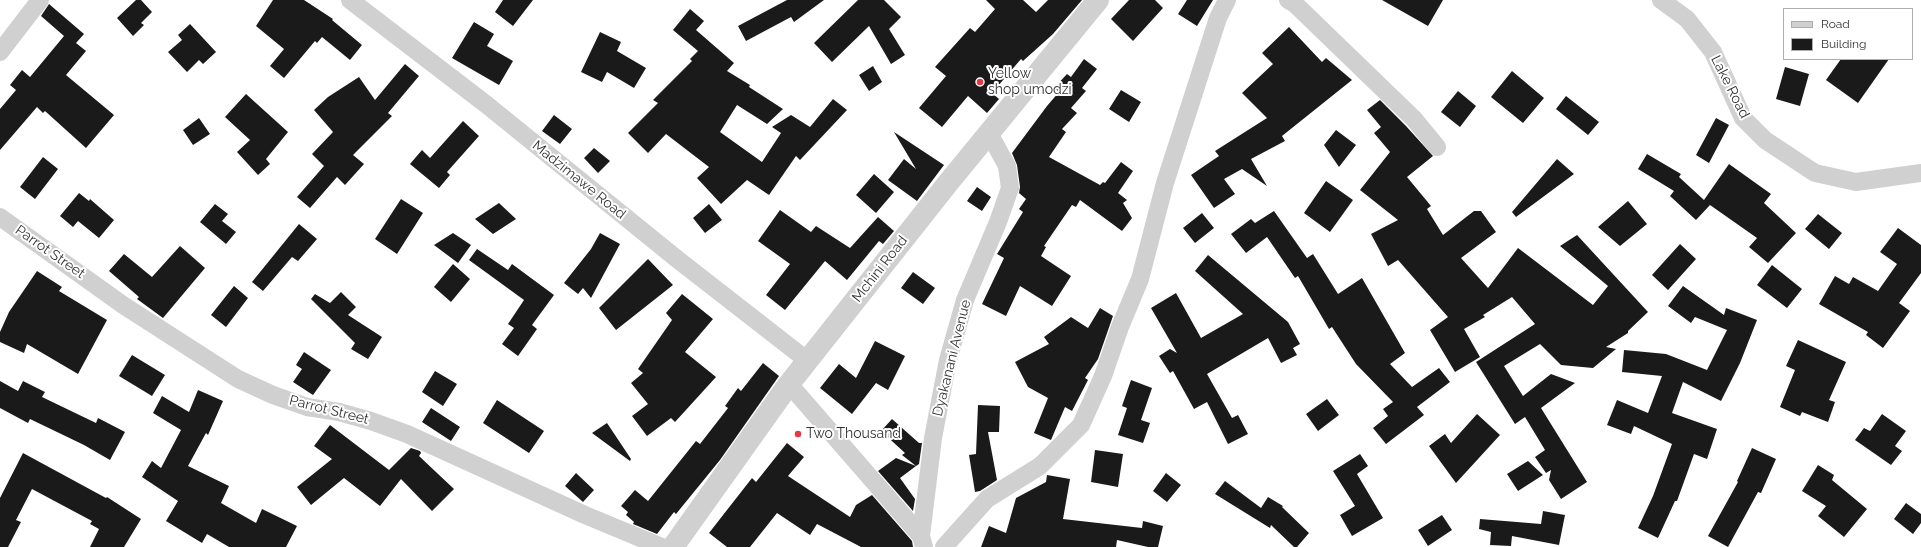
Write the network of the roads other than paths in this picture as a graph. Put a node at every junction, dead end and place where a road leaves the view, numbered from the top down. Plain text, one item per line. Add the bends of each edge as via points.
1 (40, 0) edge
2 (350, 0) edge
3 (1098, 0) edge
4 (1227, 0) edge
5 (1288, 0) edge
6 (1661, 0) edge
7 (0, 52) edge
8 (989, 133) junction
9 (1437, 147) dead end
10 (1921, 173) edge
11 (0, 217) edge
12 (808, 361) junction
13 (789, 384) junction
14 (923, 542) edge
15 (662, 547) edge
16 (673, 547) edge
17 (944, 547) edge

1 - 7 street
2 - 12 street, Madzimawe Road via 487,105
3 - 8 street, Mchini Road
4 - 17 street via 1218,18 1165,183 1140,279 1103,376 1081,425 1040,466 988,500
5 - 9 street via 1414,119
6 - 10 street, Lake Road via 1687,19 1713,52 1743,118 1765,140 1815,173 1856,182
8 - 12 street, Mchini Road
8 - 14 street, Dyakanani Avenue via 1007,166 1010,188 965,300 948,360 933,438
11 - 15 street, Parrot Street via 123,305 238,379 307,407 339,412 407,434
12 - 13 street, Mchini Road
13 - 14 street
13 - 16 street, Mchini Road

